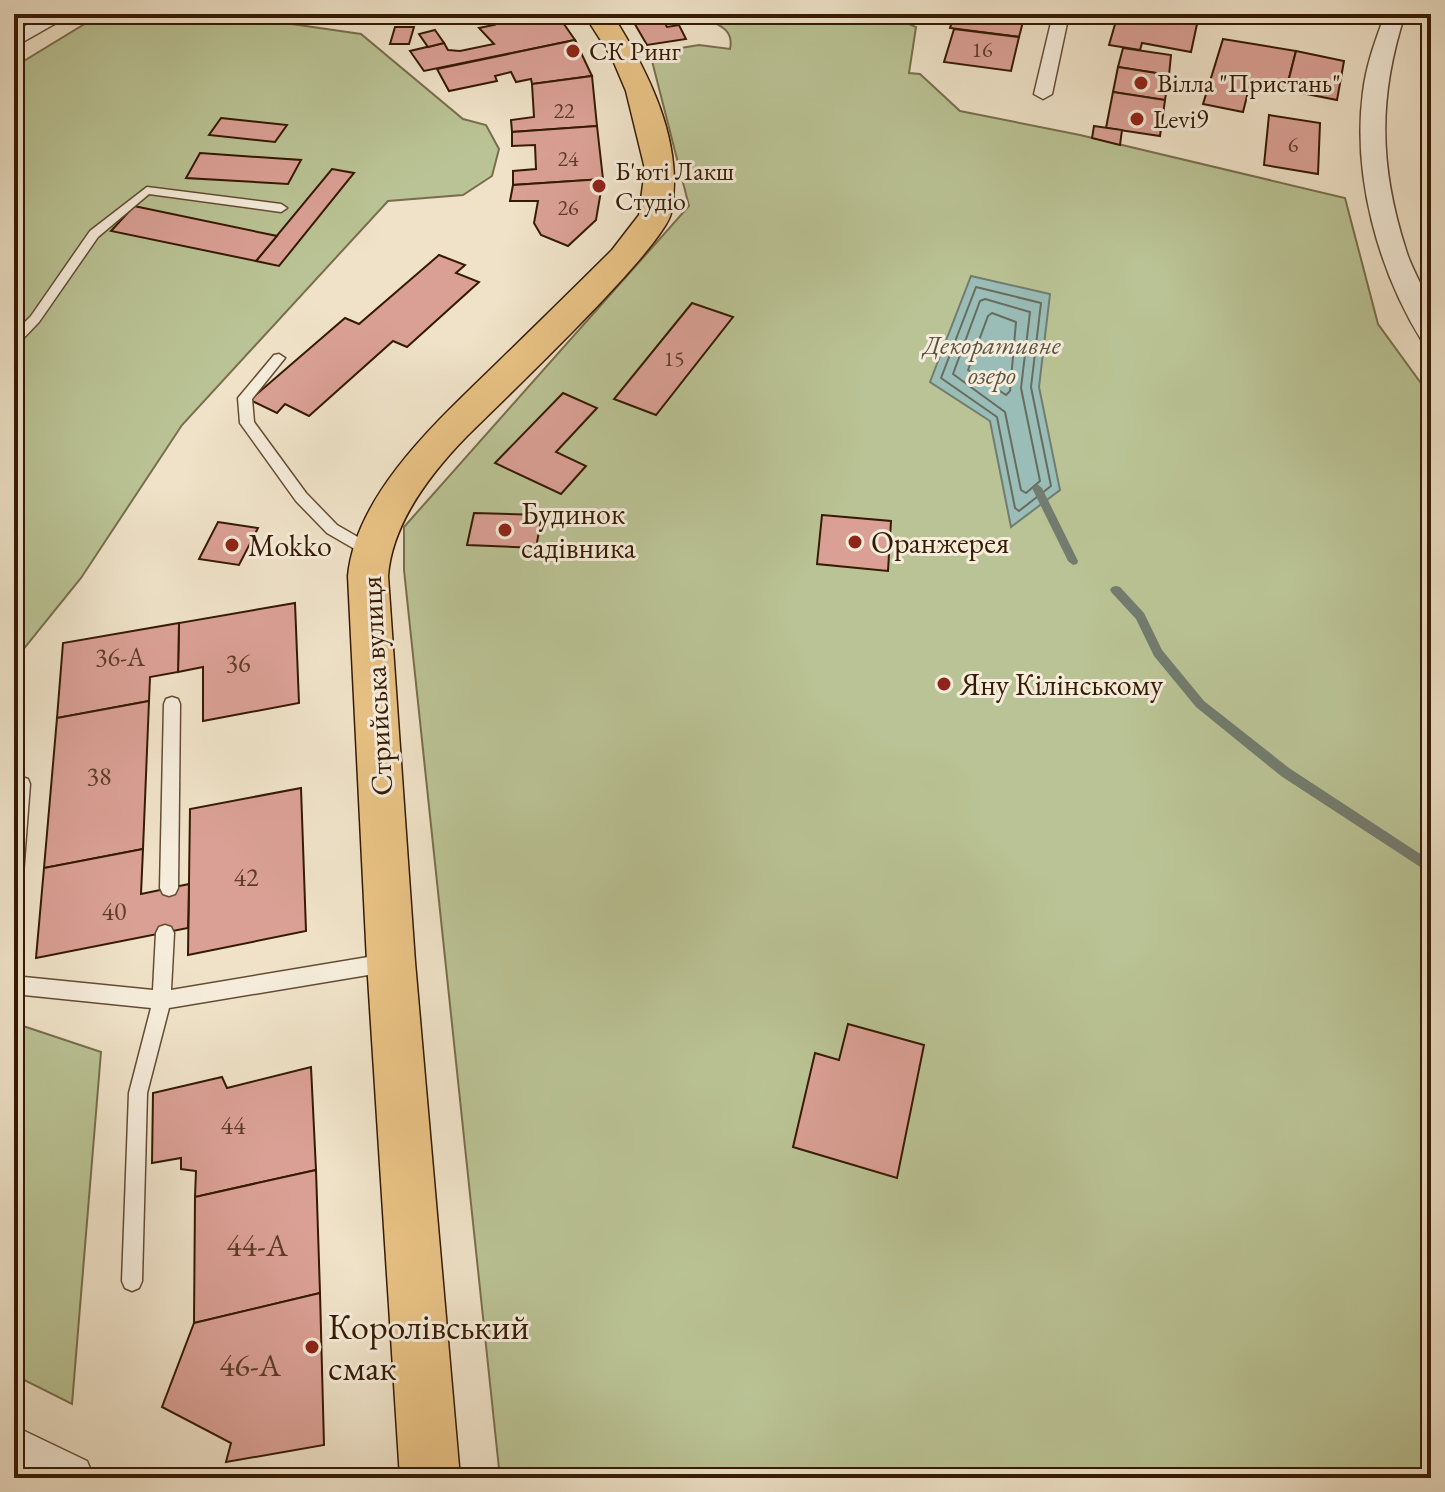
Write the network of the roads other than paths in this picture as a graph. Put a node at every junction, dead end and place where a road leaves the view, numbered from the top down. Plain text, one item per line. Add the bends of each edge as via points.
1 (62, 14) edge
2 (598, 14) edge
3 (1061, 14) edge
4 (1172, 14) edge
5 (1395, 14) edge
6 (1190, 18) dead end
7 (14, 41) edge
8 (1043, 94) dead end
9 (281, 208) dead end
10 (1431, 335) edge
11 (14, 341) edge
12 (279, 358) dead end
13 (370, 551) junction
14 (172, 704) dead end
15 (22, 784) dead end
16 (14, 875) edge
17 (169, 888) dead end
18 (165, 933) dead end
19 (391, 962) junction
20 (14, 985) edge
21 (162, 1000) junction
22 (132, 1281) dead end
23 (14, 1449) edge
24 (70, 1478) edge
25 (430, 1478) edge

1 - 7 street
2 - 13 main road, Стрийська вулиця via 640,91 660,169 655,216 624,257 433,448 398,496
3 - 8 street
4 - 6 lane
5 - 10 street via 1373,103 1378,173 1392,255 1407,295
9 - 11 lane via 147,190 94,234
12 - 13 lane via 245,398 247,423 301,497 332,529
13 - 19 main road, Стрийська вулиця
14 - 17 lane
15 - 16 lane
18 - 21 lane
19 - 21 lane
19 - 25 main road, Стрийська вулиця
20 - 21 lane
21 - 22 lane via 138,1093
23 - 24 street

